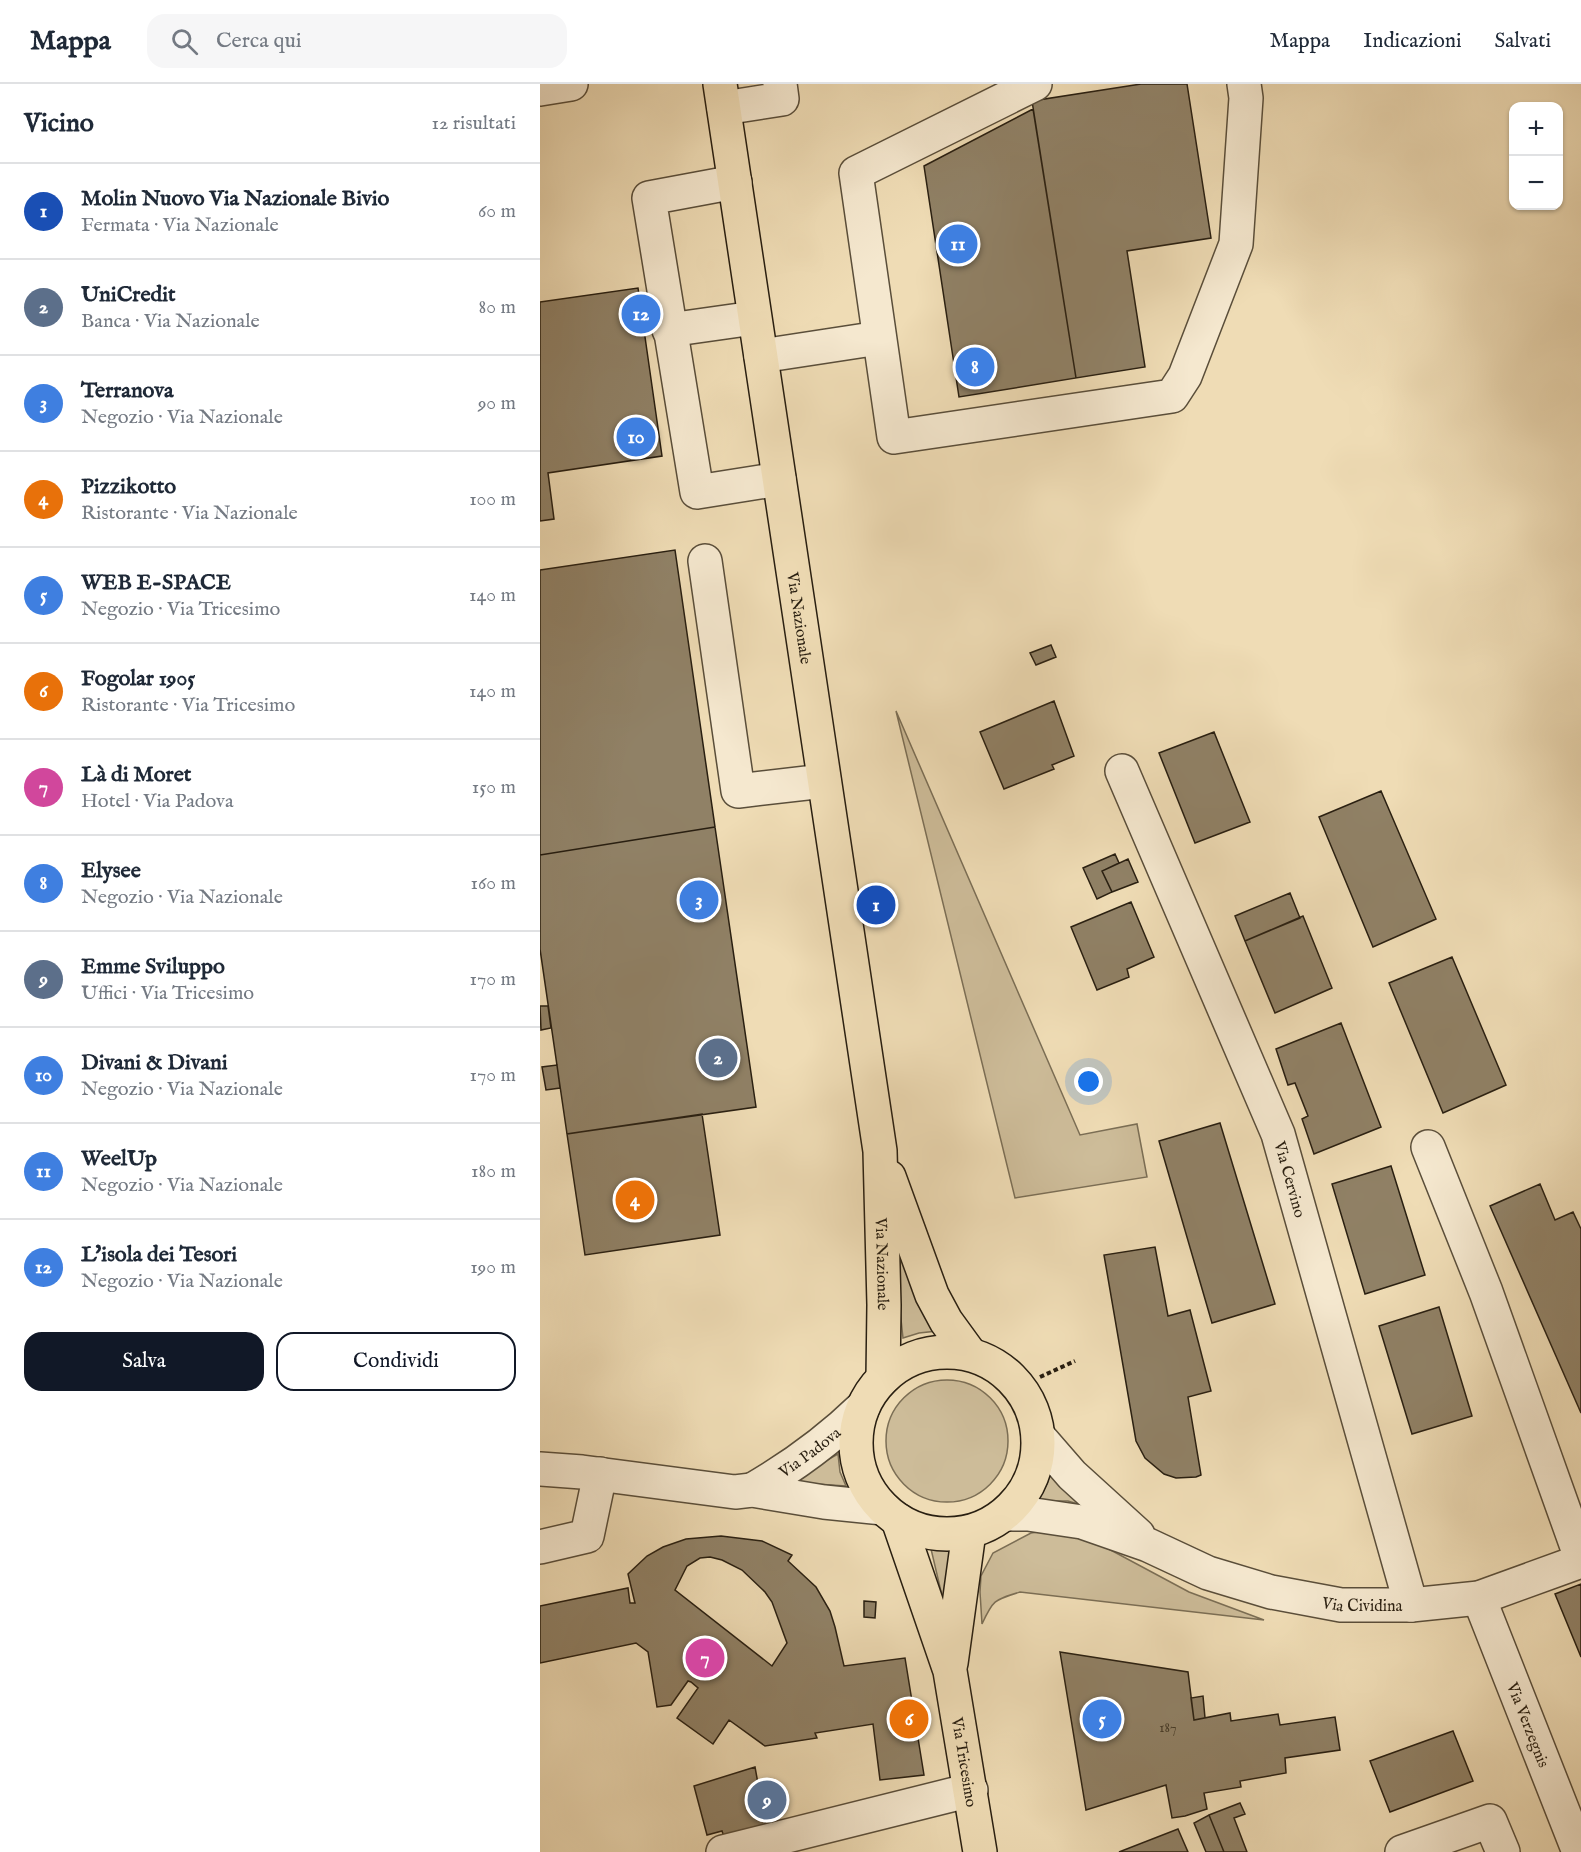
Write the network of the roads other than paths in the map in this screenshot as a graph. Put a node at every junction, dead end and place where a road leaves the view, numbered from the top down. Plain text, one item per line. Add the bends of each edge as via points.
1 (571, 84) edge
2 (780, 84) edge
3 (1035, 84) edge
4 (1244, 84) edge
5 (540, 89) edge
6 (722, 96) edge
7 (735, 182) junction
8 (754, 318) junction
9 (669, 330) junction
10 (879, 338) junction
11 (761, 356) junction
12 (779, 478) junction
13 (705, 561) dead end
14 (1122, 771) dead end
15 (824, 781) junction
16 (1428, 1148) dead end
17 (880, 1151) junction
18 (970, 1354) junction
19 (883, 1378) junction
20 (863, 1407) junction
21 (1039, 1437) junction
22 (540, 1469) edge
23 (600, 1474) junction
24 (752, 1491) junction
25 (890, 1514) junction
26 (1005, 1514) junction
27 (969, 1532) junction
28 (1148, 1545) junction
29 (540, 1547) edge
30 (1581, 1560) edge
31 (1479, 1598) junction
32 (1411, 1605) junction
33 (950, 1671) junction
34 (971, 1790) junction
35 (796, 1843) edge
36 (723, 1852) edge
37 (980, 1852) edge
38 (1402, 1852) edge
39 (1503, 1852) edge
40 (1578, 1852) edge

1 - 5 street
2 - 6 street via 782,99
3 - 10 street via 856,173
4 - 10 street via 1236,244 1185,376 1172,396 894,437
6 - 7 main road, Via Nazionale
7 - 8 main road, Via Nazionale
7 - 9 street via 649,198
8 - 9 street
8 - 11 main road, Via Nazionale
9 - 12 street via 696,492
10 - 11 street
11 - 12 main road, Via Nazionale
12 - 15 main road, Via Nazionale
13 - 15 street via 738,790
14 - 32 street, Via Cervino via 1278,1134
15 - 17 main road, Via Nazionale
16 - 30 street, Via Cividina via 1486,1292
17 - 18 main road, Via Nazionale via 932,1295
17 - 19 main road, Via Nazionale
18 - 19 main road via 930,1353 904,1362
18 - 21 main road via 995,1365 1016,1382 1032,1408
19 - 20 main road
20 - 24 street, Via Padova via 806,1456
20 - 25 main road via 856,1437 860,1469 868,1490
21 - 26 main road via 1038,1460 1031,1481
21 - 28 street, Via Cividina via 1072,1475
22 - 23 street
23 - 24 street
23 - 29 street via 587,1536
24 - 25 street
25 - 27 main road via 916,1529 935,1534
25 - 33 main road, Via Tricesimo
26 - 27 main road
26 - 28 street, Via Cividina via 1082,1522
27 - 33 main road, Via Tricesimo
28 - 32 street, Via Cividina via 1208,1573 1271,1592 1341,1605
30 - 31 street, Via Cividina
31 - 32 street, Via Cividina
31 - 40 street, Via Verzegnis
33 - 34 main road, Via Tricesimo
34 - 35 street
34 - 37 main road, Via Tricesimo
35 - 36 street
38 - 39 street via 1490,1821

